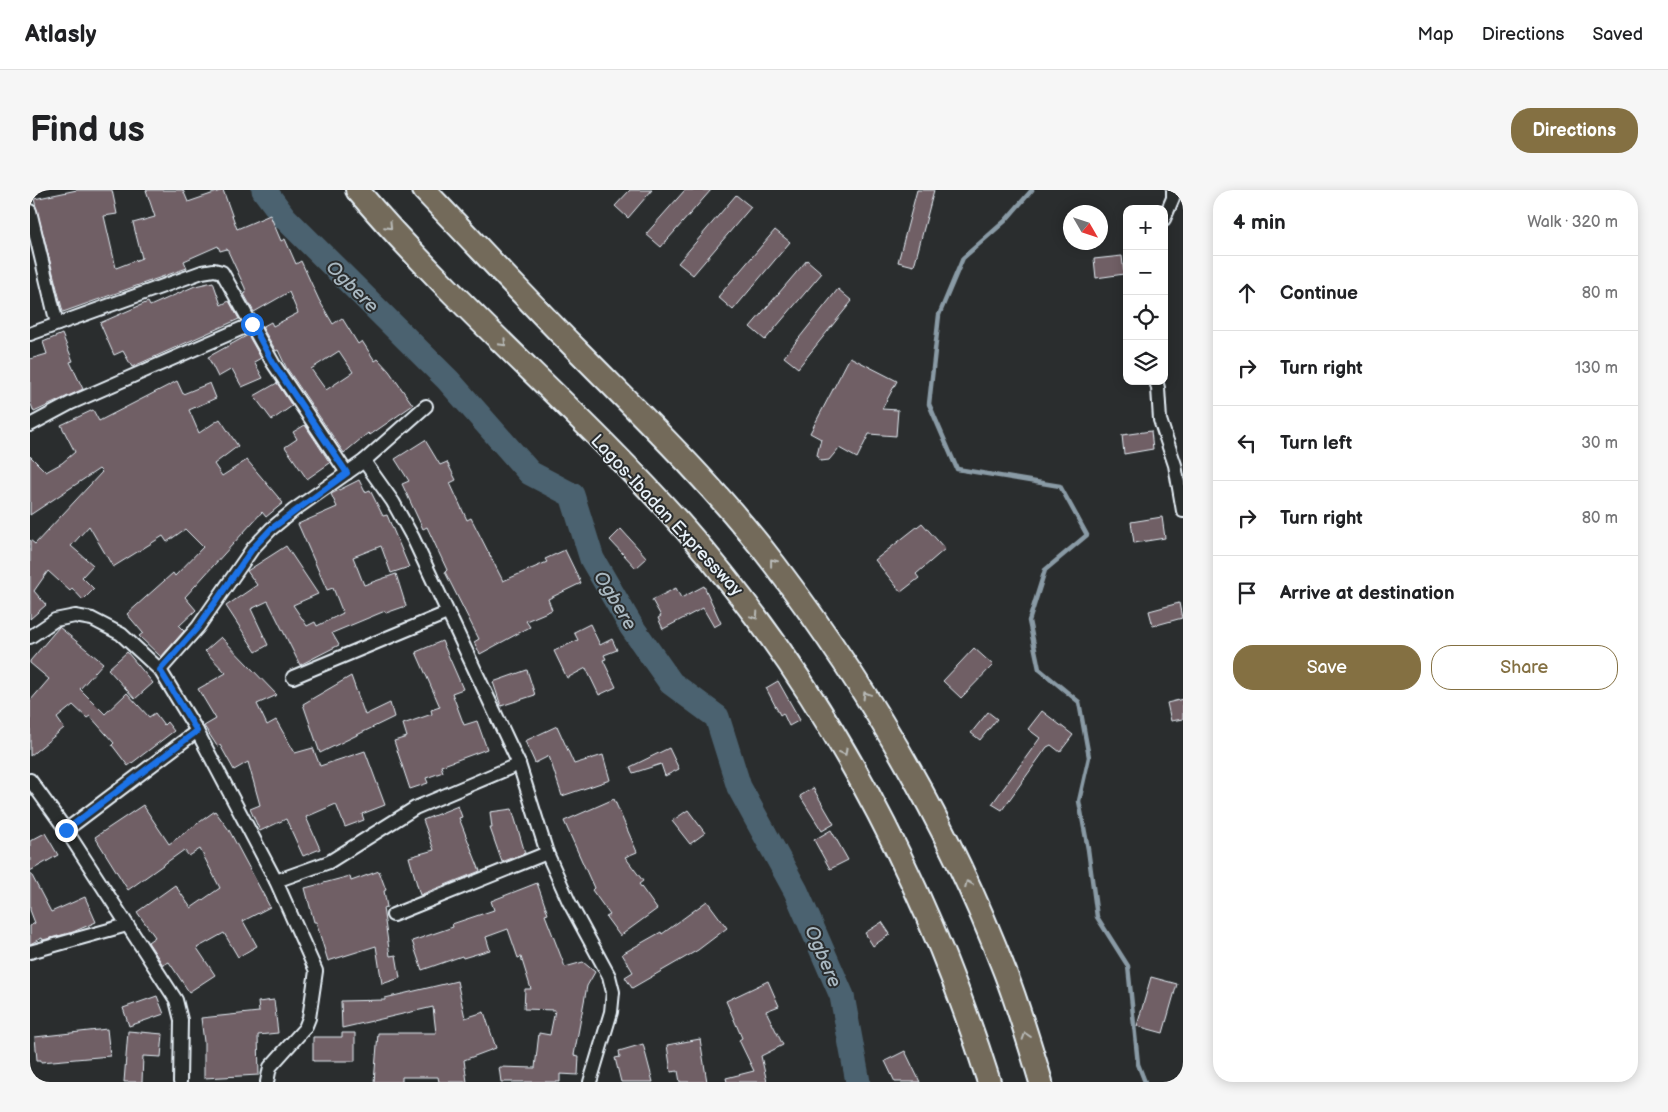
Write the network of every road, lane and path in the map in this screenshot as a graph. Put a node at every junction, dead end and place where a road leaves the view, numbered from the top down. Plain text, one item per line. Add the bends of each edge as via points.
1 (357, 190) edge
2 (424, 190) edge
3 (1174, 190) edge
4 (1168, 209) edge
5 (30, 211) edge
6 (57, 324) junction
7 (252, 324) junction
8 (30, 334) edge
9 (1157, 385) edge
10 (426, 406) dead end
11 (30, 425) edge
12 (1170, 445) junction
13 (1183, 448) edge
14 (364, 461) junction
15 (1179, 462) edge
16 (347, 473) junction
17 (1183, 511) edge
18 (447, 613) junction
19 (30, 638) edge
20 (160, 670) junction
21 (293, 677) dead end
22 (197, 731) junction
23 (519, 764) junction
24 (30, 780) edge
25 (66, 830) junction
26 (547, 853) junction
27 (276, 881) junction
28 (392, 915) dead end
29 (127, 925) junction
30 (30, 952) edge
31 (180, 1082) edge
32 (267, 1082) edge
33 (590, 1082) edge
34 (989, 1082) edge
35 (1041, 1082) edge

1 -> 34 highway, Lagos-Ibadan Expressway via 684,528 744,599 835,736 916,887 949,965
35 -> 2 highway via 1006,973 952,849 899,750 822,631 775,564 725,503
3 - 4 street
5 - 6 street
6 - 7 street via 214,270 222,272 230,282
6 - 8 street
7 - 11 street via 71,403
7 - 16 street via 273,363
9 - 12 street via 1160,420
10 - 14 street
12 - 13 street
12 - 15 street
14 - 16 street
14 - 18 street via 397,509
15 - 17 street
16 - 20 street via 271,529 253,548 198,627
18 - 21 street
18 - 23 street
19 - 20 street via 55,620 76,616 92,619 121,634
20 - 22 street
22 - 25 street
22 - 27 street
23 - 26 street
23 - 27 street via 415,808 329,862
24 - 25 street
25 - 29 street
26 - 28 street
26 - 33 street via 609,976 613,992 611,1012
27 - 32 street via 313,962 316,982 305,1028 270,1067
29 - 30 street
29 - 31 street via 176,1000 181,1020

